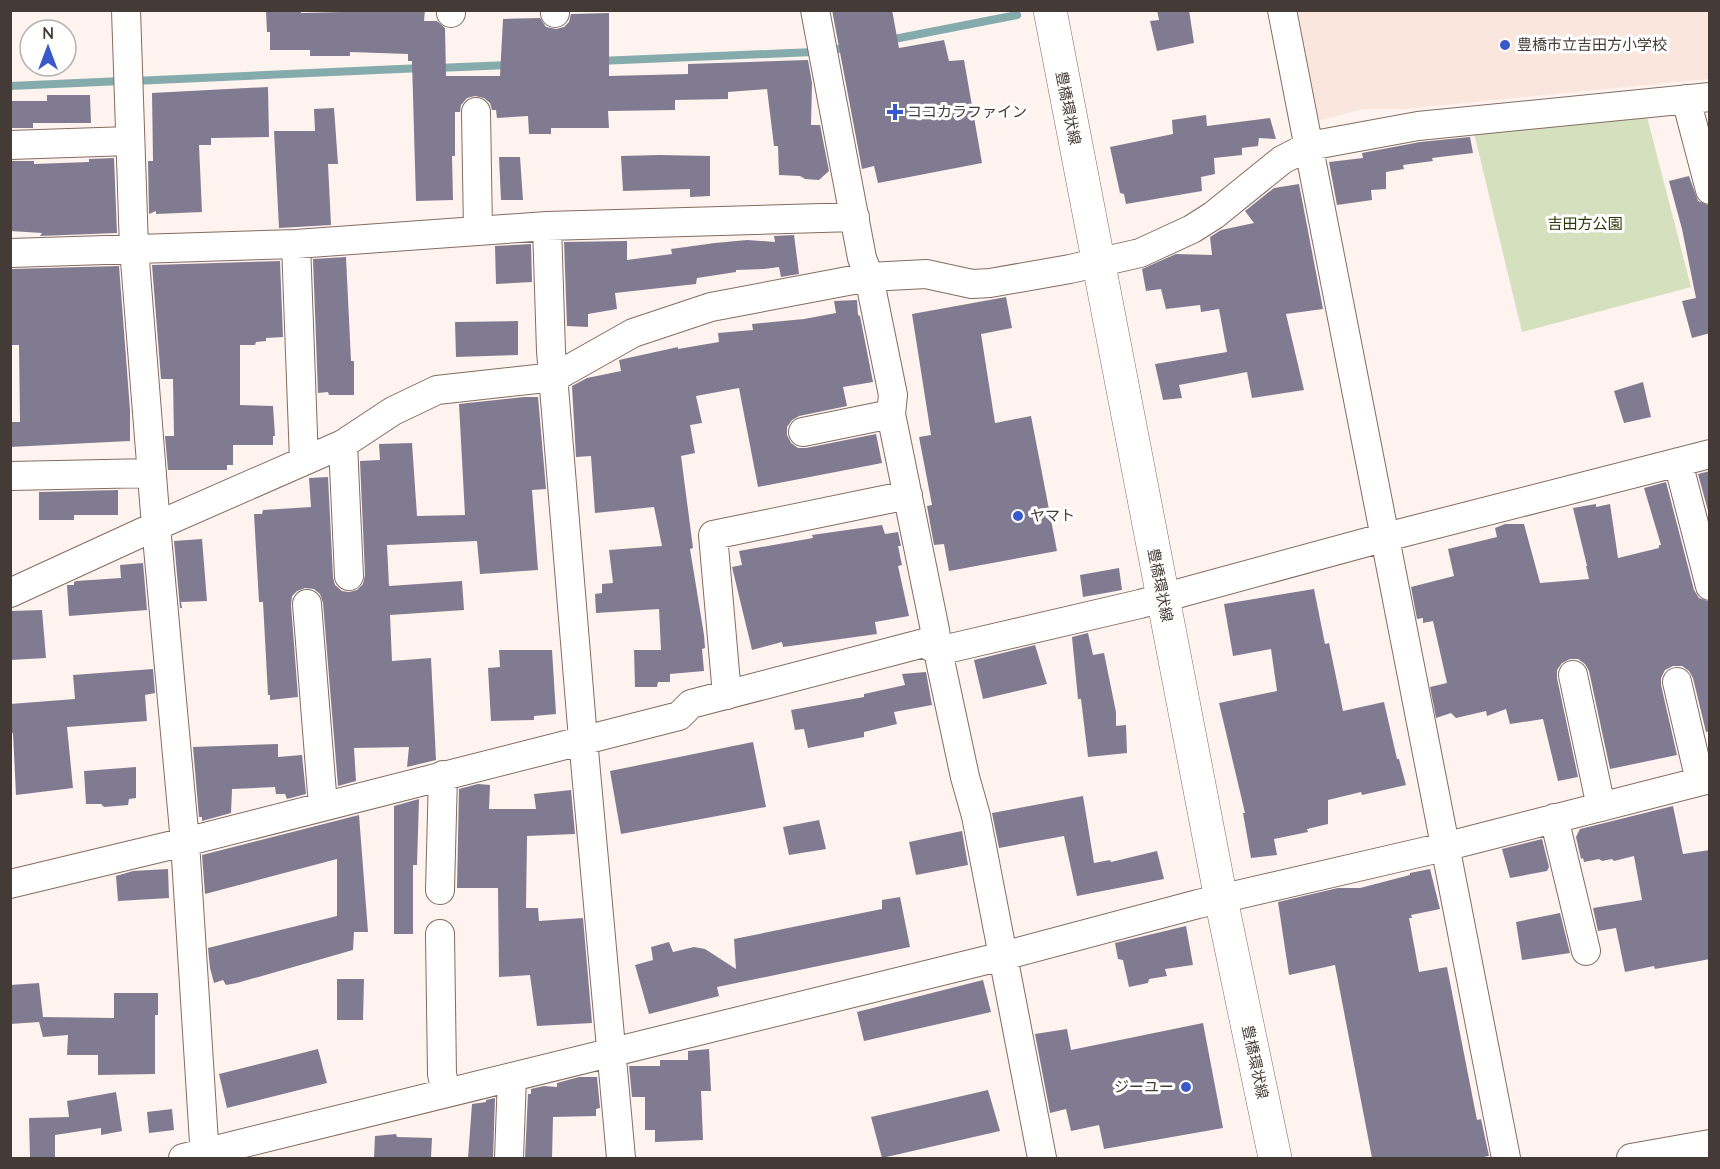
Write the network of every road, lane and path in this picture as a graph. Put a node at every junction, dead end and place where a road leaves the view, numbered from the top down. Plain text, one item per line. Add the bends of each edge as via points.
1 (126, 10) edge
2 (815, 10) edge
3 (1050, 10) edge
4 (1282, 10) edge
5 (1698, 98) edge
6 (476, 112) dead end
7 (129, 141) junction
8 (10, 145) edge
9 (1309, 146) junction
10 (1710, 190) edge
11 (855, 218) junction
12 (547, 226) junction
13 (478, 231) junction
14 (296, 244) junction
15 (134, 248) junction
16 (10, 253) edge
17 (1099, 263) junction
18 (869, 277) junction
19 (555, 377) junction
20 (891, 414) junction
21 (804, 432) dead end
22 (343, 444) junction
23 (1710, 454) edge
24 (304, 461) junction
25 (1678, 462) junction
26 (152, 473) junction
27 (10, 476) edge
28 (908, 495) junction
29 (156, 526) junction
30 (1386, 537) junction
31 (349, 576) dead end
32 (1710, 586) edge
33 (10, 593) edge
34 (1163, 597) junction
35 (307, 604) dead end
36 (938, 651) junction
37 (1573, 675) dead end
38 (1677, 682) dead end
39 (727, 695) junction
40 (582, 739) junction
41 (443, 775) junction
42 (1705, 780) edge
43 (323, 806) junction
44 (1601, 807) junction
45 (1554, 818) junction
46 (185, 842) junction
47 (1444, 847) junction
48 (10, 884) edge
49 (440, 890) dead end
50 (1221, 899) junction
51 (440, 934) dead end
52 (1586, 951) dead end
53 (1003, 956) junction
54 (612, 1052) junction
55 (512, 1077) junction
56 (446, 1093) junction
57 (1710, 1144) edge
58 (198, 1157) edge
59 (509, 1158) edge
60 (621, 1158) edge
61 (1042, 1158) edge
62 (1275, 1158) edge
63 (1506, 1158) edge
64 (1631, 1158) edge

1 - 7 street
2 - 11 street
3 - 17 main road, 豊橋環状線
4 - 9 street
5 - 9 street via 1418,126
5 - 10 street
6 - 13 street
7 - 8 street
7 - 15 street
9 - 17 street via 1282,160 1192,229 1140,253
9 - 30 street
11 - 12 street
11 - 18 street
12 - 13 street
12 - 19 street
13 - 14 street
14 - 15 street
14 - 24 street
15 - 16 street
15 - 26 street
17 - 18 street via 990,283 972,284 926,274
17 - 34 main road, 豊橋環状線
18 - 19 street via 711,307 633,333
18 - 20 street via 893,395
19 - 22 street via 437,390 393,411
19 - 40 street
20 - 21 street
20 - 28 street
22 - 24 street
22 - 31 street
23 - 25 street
24 - 29 street
25 - 30 street
25 - 32 street
26 - 27 street
26 - 29 street
28 - 36 street
28 - 39 street via 713,536
29 - 33 street
29 - 46 street
30 - 34 street
30 - 47 street
34 - 36 street
34 - 50 main road, 豊橋環状線
35 - 43 street
36 - 39 street via 924,643
36 - 53 street
37 - 44 street
38 - 42 street
39 - 40 street via 692,704 679,716
40 - 41 street
40 - 54 street
41 - 43 street
41 - 49 street
42 - 44 street
43 - 46 street
44 - 45 street
45 - 47 street
45 - 52 street
46 - 48 street
46 - 58 street
47 - 50 street
47 - 63 street
50 - 53 street
50 - 62 main road, 豊橋環状線
51 - 56 street via 442,1074
53 - 54 street
53 - 61 street
54 - 55 street
54 - 60 street
55 - 56 street
55 - 59 street
56 - 58 street
57 - 64 street

